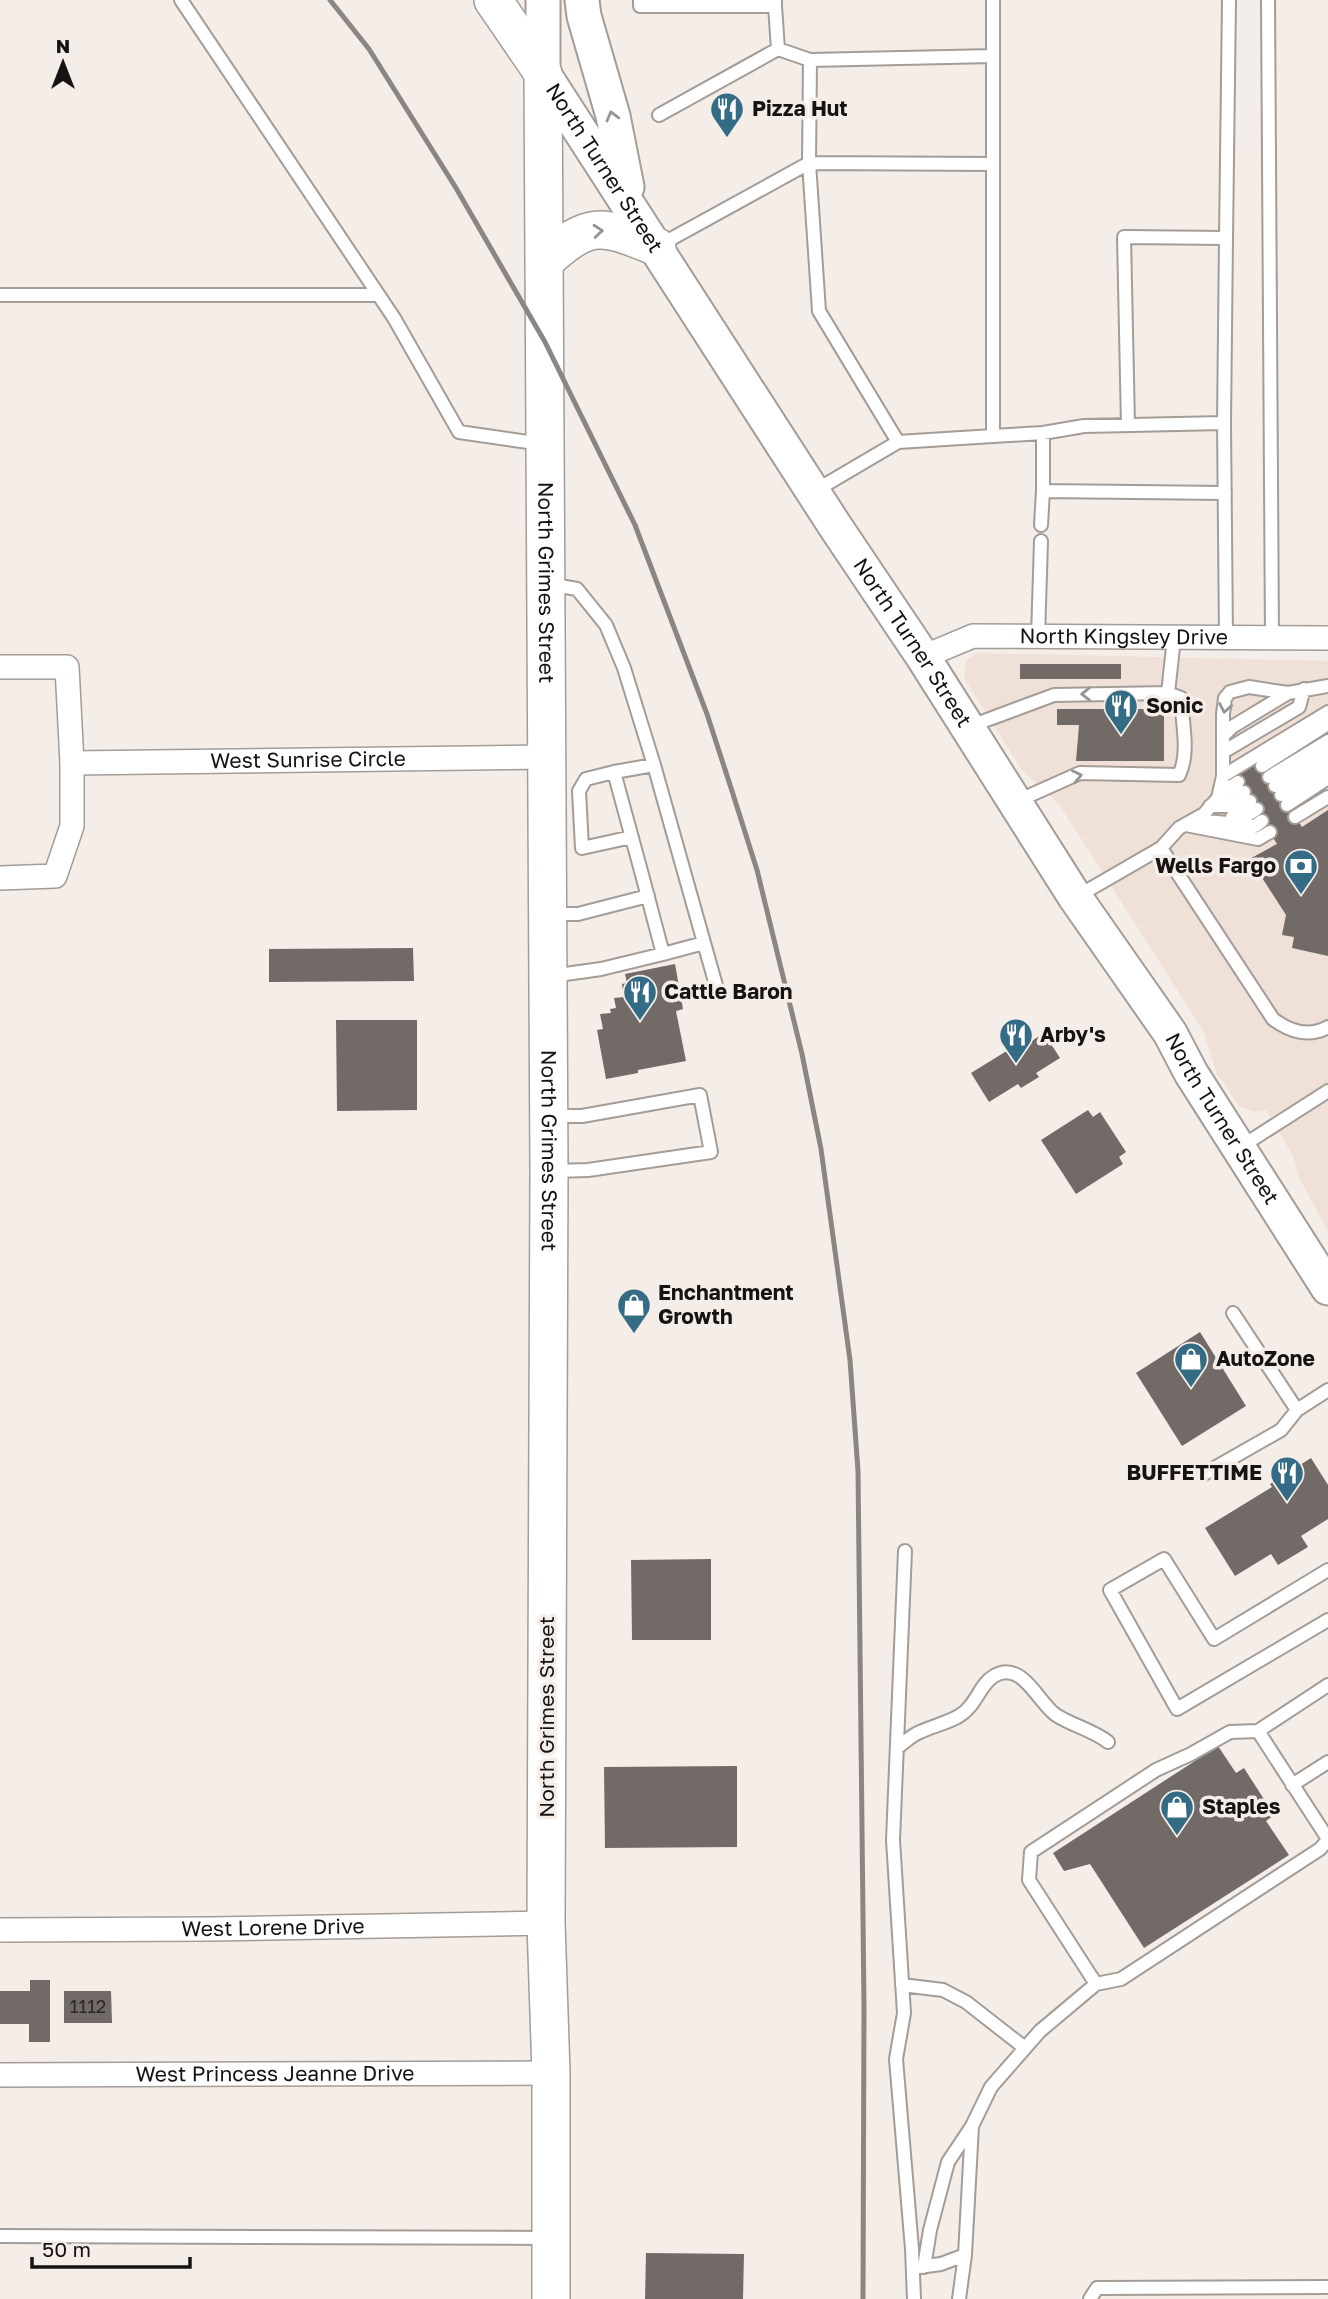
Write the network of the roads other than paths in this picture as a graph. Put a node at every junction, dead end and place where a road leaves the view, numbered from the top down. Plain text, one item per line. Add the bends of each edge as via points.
1 (181, 0) edge
2 (493, 0) edge
3 (543, 0) edge
4 (582, 0) edge
5 (639, 0) edge
6 (993, 0) edge
7 (1229, 0) edge
8 (1268, 0) edge
9 (775, 3) edge
10 (778, 48) junction
11 (993, 55) junction
12 (810, 60) junction
13 (543, 73) junction
14 (659, 115) dead end
15 (809, 163) junction
16 (993, 164) junction
17 (631, 207) junction
18 (1226, 238) junction
19 (657, 247) junction
20 (545, 261) junction
21 (0, 295) edge
22 (378, 295) junction
23 (1224, 423) junction
24 (1128, 425) junction
25 (1043, 433) junction
26 (993, 436) junction
27 (898, 442) junction
28 (545, 444) junction
29 (1043, 491) junction
30 (813, 492) junction
31 (1224, 493) junction
32 (1041, 525) dead end
33 (1041, 541) dead end
34 (545, 584) junction
35 (1038, 637) junction
36 (1174, 638) junction
37 (1226, 638) junction
38 (1328, 638) edge
39 (1272, 639) junction
40 (923, 657) junction
41 (0, 667) edge
42 (1328, 686) edge
43 (1304, 689) junction
44 (1168, 693) junction
45 (1288, 693) junction
46 (1328, 712) edge
47 (1328, 724) edge
48 (967, 727) junction
49 (1223, 736) junction
50 (1328, 741) edge
51 (1223, 752) junction
52 (1328, 754) edge
53 (545, 757) junction
54 (72, 763) junction
55 (653, 765) junction
56 (1328, 766) edge
57 (614, 772) junction
58 (1328, 778) edge
59 (1275, 786) junction
60 (1328, 797) edge
61 (1015, 803) junction
62 (1208, 804) junction
63 (1253, 806) junction
64 (1295, 817) dead end
65 (632, 837) junction
66 (564, 848) junction
67 (1161, 848) junction
68 (0, 878) edge
69 (648, 896) junction
70 (1075, 897) junction
71 (547, 914) junction
72 (704, 943) junction
73 (663, 954) junction
74 (547, 977) junction
75 (717, 989) dead end
76 (1328, 1027) edge
77 (1328, 1091) edge
78 (549, 1116) junction
79 (1239, 1148) junction
80 (549, 1171) junction
81 (1328, 1288) edge
82 (1233, 1313) dead end
83 (1328, 1390) edge
84 (1297, 1410) junction
85 (1203, 1474) dead end
86 (905, 1551) dead end
87 (1328, 1570) edge
88 (1328, 1620) edge
89 (1328, 1685) edge
90 (1258, 1731) junction
91 (1108, 1742) dead end
92 (898, 1748) junction
93 (1328, 1762) edge
94 (1292, 1785) junction
95 (1328, 1840) edge
96 (546, 1923) junction
97 (0, 1930) edge
98 (1096, 1984) junction
99 (902, 1985) junction
100 (1025, 2048) junction
101 (551, 2073) junction
102 (0, 2075) edge
103 (972, 2126) junction
104 (0, 2236) edge
105 (551, 2238) junction
106 (965, 2255) junction
107 (918, 2267) junction
108 (1328, 2287) edge
109 (1245, 2293) edge
110 (551, 2299) edge
111 (914, 2299) edge
112 (959, 2299) edge
113 (1090, 2299) edge

1 - 22 lane
2 - 13 main road, North Turner Street
3 - 13 main road, North Grimes Street
17 -> 4 main road
5 - 9 lane via 640,6
6 - 11 lane
7 - 18 lane
8 - 39 lane
9 - 10 lane
10 - 12 lane
10 - 14 lane
11 - 12 lane
11 - 16 lane
12 - 15 lane
13 - 17 main road, North Turner Street
13 - 20 main road, North Grimes Street
15 - 16 lane
15 - 19 lane
15 - 27 lane via 819,311
16 - 26 lane
17 - 19 main road, North Turner Street
18 - 23 lane
18 - 24 lane via 1124,237
20 -> 19 main road via 569,239 591,230 615,230
19 - 30 main road, North Turner Street
20 - 28 main road, North Grimes Street
21 - 22 lane
22 - 28 lane via 459,432
23 - 24 lane
23 - 31 lane
24 - 25 lane
25 - 26 lane
25 - 29 lane
26 - 27 lane
27 - 30 lane
28 - 34 main road, North Grimes Street
29 - 31 lane
29 - 32 lane
30 - 40 main road, North Turner Street
31 - 37 lane
33 - 35 lane
34 - 53 main road, North Grimes Street
34 - 55 lane via 577,589 606,625
35 - 36 street, North Kingsley Drive
35 - 40 street, North Kingsley Drive via 973,636
36 - 37 street, North Kingsley Drive
36 - 44 lane
37 - 39 street, North Kingsley Drive
38 - 39 street, North Kingsley Drive
40 - 48 main road, North Turner Street
41 - 54 street via 67,667
42 - 43 lane
43 - 45 lane
43 - 51 lane via 1299,707
44 -> 48 lane via 1054,695
61 -> 44 lane via 1080,773 1179,775 1184,757 1181,698
45 - 49 lane
45 -> 49 lane via 1249,687 1230,692 1225,698
46 - 62 lane
47 - 59 lane
48 - 61 main road, North Turner Street
49 - 51 lane
50 - 59 lane
51 - 62 lane
52 - 59 lane
53 - 54 street, West Sunrise Circle
53 - 66 main road, North Grimes Street
54 - 68 street via 72,826 55,876
55 - 57 lane
55 - 72 lane
56 - 59 lane
57 - 65 lane
57 - 66 lane via 586,779
58 - 59 lane
60 - 64 lane
61 - 70 main road, North Turner Street
62 - 63 lane
62 - 63 lane via 1230,787
62 - 63 lane via 1255,826
62 - 67 lane
65 - 66 lane
65 - 69 lane
66 - 71 main road, North Grimes Street
67 - 70 lane
67 - 76 lane via 1273,1019 1297,1032
69 - 71 lane via 578,914
69 - 73 lane
70 - 79 main road, North Turner Street via 1170,1033
71 - 74 main road, North Grimes Street
72 - 73 lane
72 - 75 lane
73 - 74 lane
74 - 78 main road, North Grimes Street
77 - 79 lane
78 - 80 main road, North Grimes Street
78 - 80 lane via 582,1116 700,1096 711,1152 588,1170
79 - 81 main road, North Turner Street
80 - 96 main road, North Grimes Street
82 - 84 lane
83 - 84 lane
84 - 85 lane via 1280,1430
86 - 92 lane
87 - 88 lane via 1214,1639 1164,1559 1110,1590 1177,1709
89 - 90 lane
90 - 94 lane
90 - 98 lane via 1230,1732 1156,1770 1031,1852 1029,1880
91 - 92 lane via 1052,1713 1031,1685 1013,1674 997,1674 962,1714 917,1733
92 - 99 lane via 893,1840
93 - 94 lane
94 - 95 lane
95 - 98 lane via 1121,1979
96 - 97 street, West Lorene Drive
96 - 101 main road, North Grimes Street
98 - 100 lane
99 - 100 lane via 943,1990
99 - 107 lane via 904,2013 896,2059
100 - 103 lane via 990,2087
101 - 102 street, West Princess Jeanne Drive
101 - 105 main road, North Grimes Street
103 - 106 lane
103 - 107 lane via 948,2162
104 - 105 lane
105 - 110 main road, North Grimes Street
106 - 107 lane
106 - 112 lane
107 - 111 lane
108 - 109 lane
109 - 113 lane via 1097,2288

